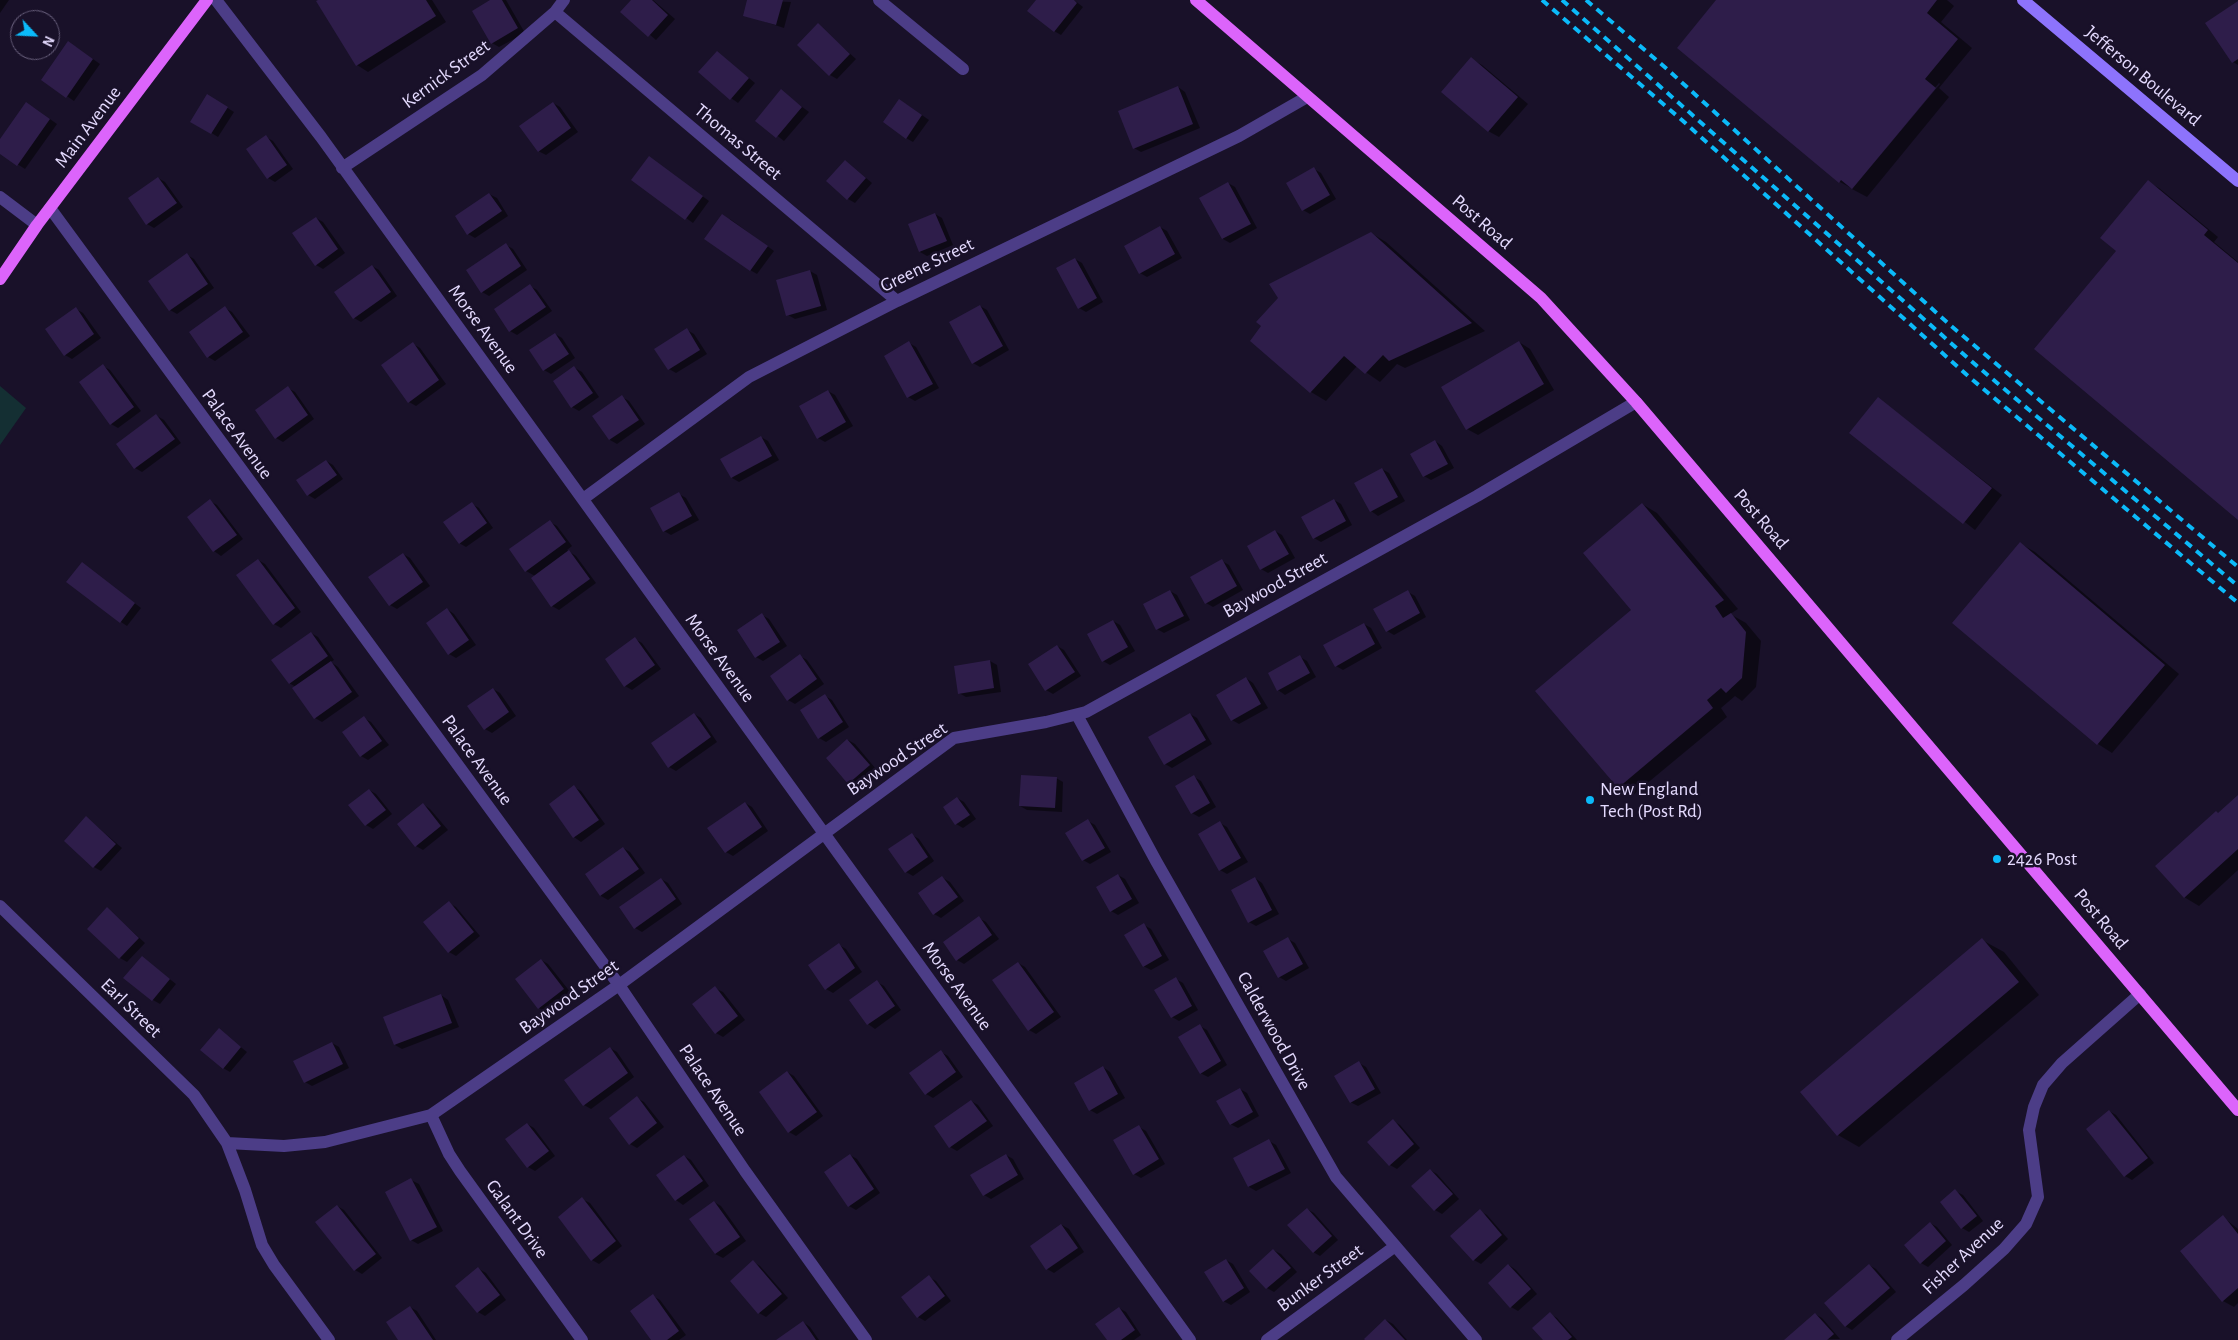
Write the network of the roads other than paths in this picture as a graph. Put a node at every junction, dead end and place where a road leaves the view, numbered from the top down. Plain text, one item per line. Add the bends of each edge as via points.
1 (207, 0) edge
2 (216, 0) edge
3 (564, 0) edge
4 (879, 0) edge
5 (2023, 0) edge
6 (1197, 1) edge
7 (555, 12) junction
8 (964, 69) dead end
9 (1307, 97) junction
10 (342, 168) junction
11 (2238, 181) edge
12 (0, 197) edge
13 (50, 208) junction
14 (37, 225) junction
15 (0, 279) edge
16 (897, 301) junction
17 (1636, 402) junction
18 (583, 499) junction
19 (1077, 715) junction
20 (823, 833) junction
21 (0, 906) edge
22 (619, 985) junction
23 (2140, 994) junction
24 (2238, 1110) edge
25 (431, 1115) junction
26 (227, 1143) junction
27 (1394, 1247) junction
28 (329, 1340) edge
29 (582, 1340) edge
30 (866, 1340) edge
31 (1190, 1340) edge
32 (1267, 1340) edge
33 (1476, 1340) edge
34 (1897, 1340) edge

1 - 13 main road, Main Avenue
2 - 10 street, Morse Avenue
3 - 7 street, Kernick Street
4 - 8 street
5 - 11 main road, Jefferson Boulevard
6 - 9 main road, Post Road
7 - 10 street, Kernick Street via 482,75
7 - 16 street, Thomas Street
9 - 16 street, Greene Street via 1239,136
9 - 17 main road, Post Road via 1541,298
10 - 18 street, Morse Avenue
12 - 14 street
13 - 14 main road, Main Avenue
13 - 22 street, Palace Avenue
14 - 15 main road, Main Avenue
16 - 18 street, Greene Street via 749,377
17 - 19 street, Baywood Street via 1439,518
17 - 23 main road, Post Road
18 - 20 street, Morse Avenue
19 - 20 street, Baywood Street via 954,738
19 - 27 street, Calderwood Drive via 1316,1144 1336,1177
20 - 22 street, Baywood Street via 775,872
20 - 31 street, Morse Avenue
21 - 26 street, Earl Street via 194,1095
22 - 25 street, Baywood Street
22 - 30 street, Palace Avenue via 745,1171
23 - 24 main road, Post Road
23 - 34 street, Fisher Avenue via 2062,1063 2043,1085 2029,1130 2038,1197 2026,1224 2004,1249
25 - 26 street, Baywood Street via 325,1142 284,1146
25 - 29 street, Galant Drive via 460,1171
26 - 28 street via 262,1245
27 - 32 street, Bunker Street
27 - 33 street, Calderwood Drive

